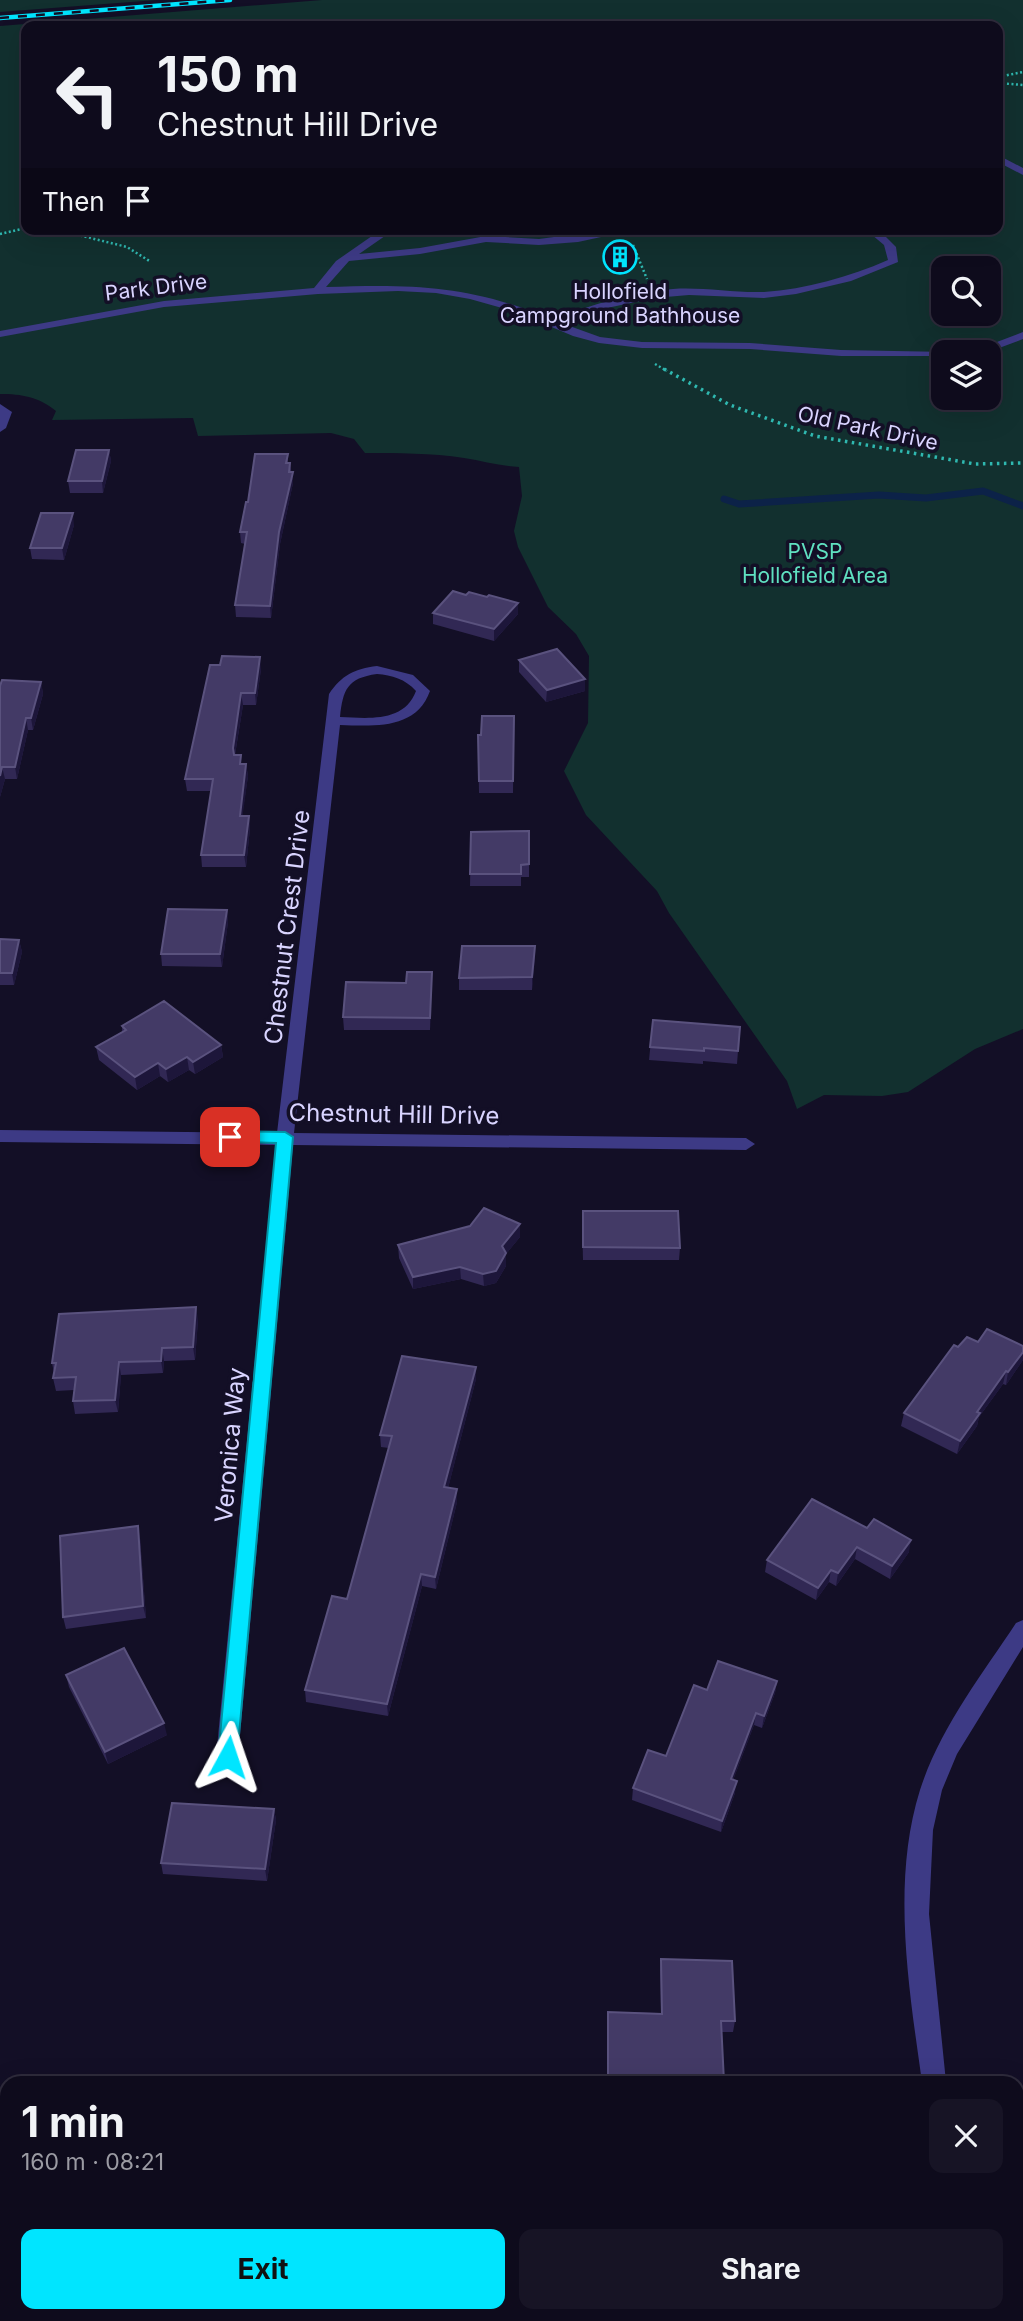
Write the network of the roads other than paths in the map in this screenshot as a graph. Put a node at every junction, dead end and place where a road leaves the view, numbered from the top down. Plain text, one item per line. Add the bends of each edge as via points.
1 (1003, 161) edge
2 (1023, 172) edge
3 (381, 235) edge
4 (601, 235) edge
5 (880, 235) edge
6 (348, 258) junction
7 (318, 291) junction
8 (555, 324) junction
9 (0, 334) edge
10 (1023, 335) edge
11 (1001, 344) edge
12 (931, 353) edge
13 (3, 410) edge
14 (0, 428) edge
15 (334, 721) junction
16 (0, 1136) edge
17 (285, 1137) junction
18 (746, 1144) dead end
19 (1023, 1629) edge
20 (228, 1757) dead end
21 (933, 2076) edge

1 - 2 street
3 - 6 street
4 - 6 street via 539,242 486,239
5 - 8 street via 892,248 894,262 858,275 766,295 687,292 653,296 593,307
6 - 7 street via 324,278
7 - 8 street, Park Drive via 436,290 471,296
7 - 9 street, Park Drive via 164,304
8 - 12 street, Park Drive via 599,340 642,345
10 - 11 street
13 - 14 street
15 - 15 street, Chestnut Crest Drive via 336,694 345,681 359,674 401,674 423,691 421,702 400,718
15 - 17 street, Chestnut Crest Drive
16 - 17 street, Chestnut Hill Drive
17 - 18 street, Chestnut Hill Drive
17 - 20 street, Veronica Way
19 - 21 street via 946,1752 919,1838 916,1893

